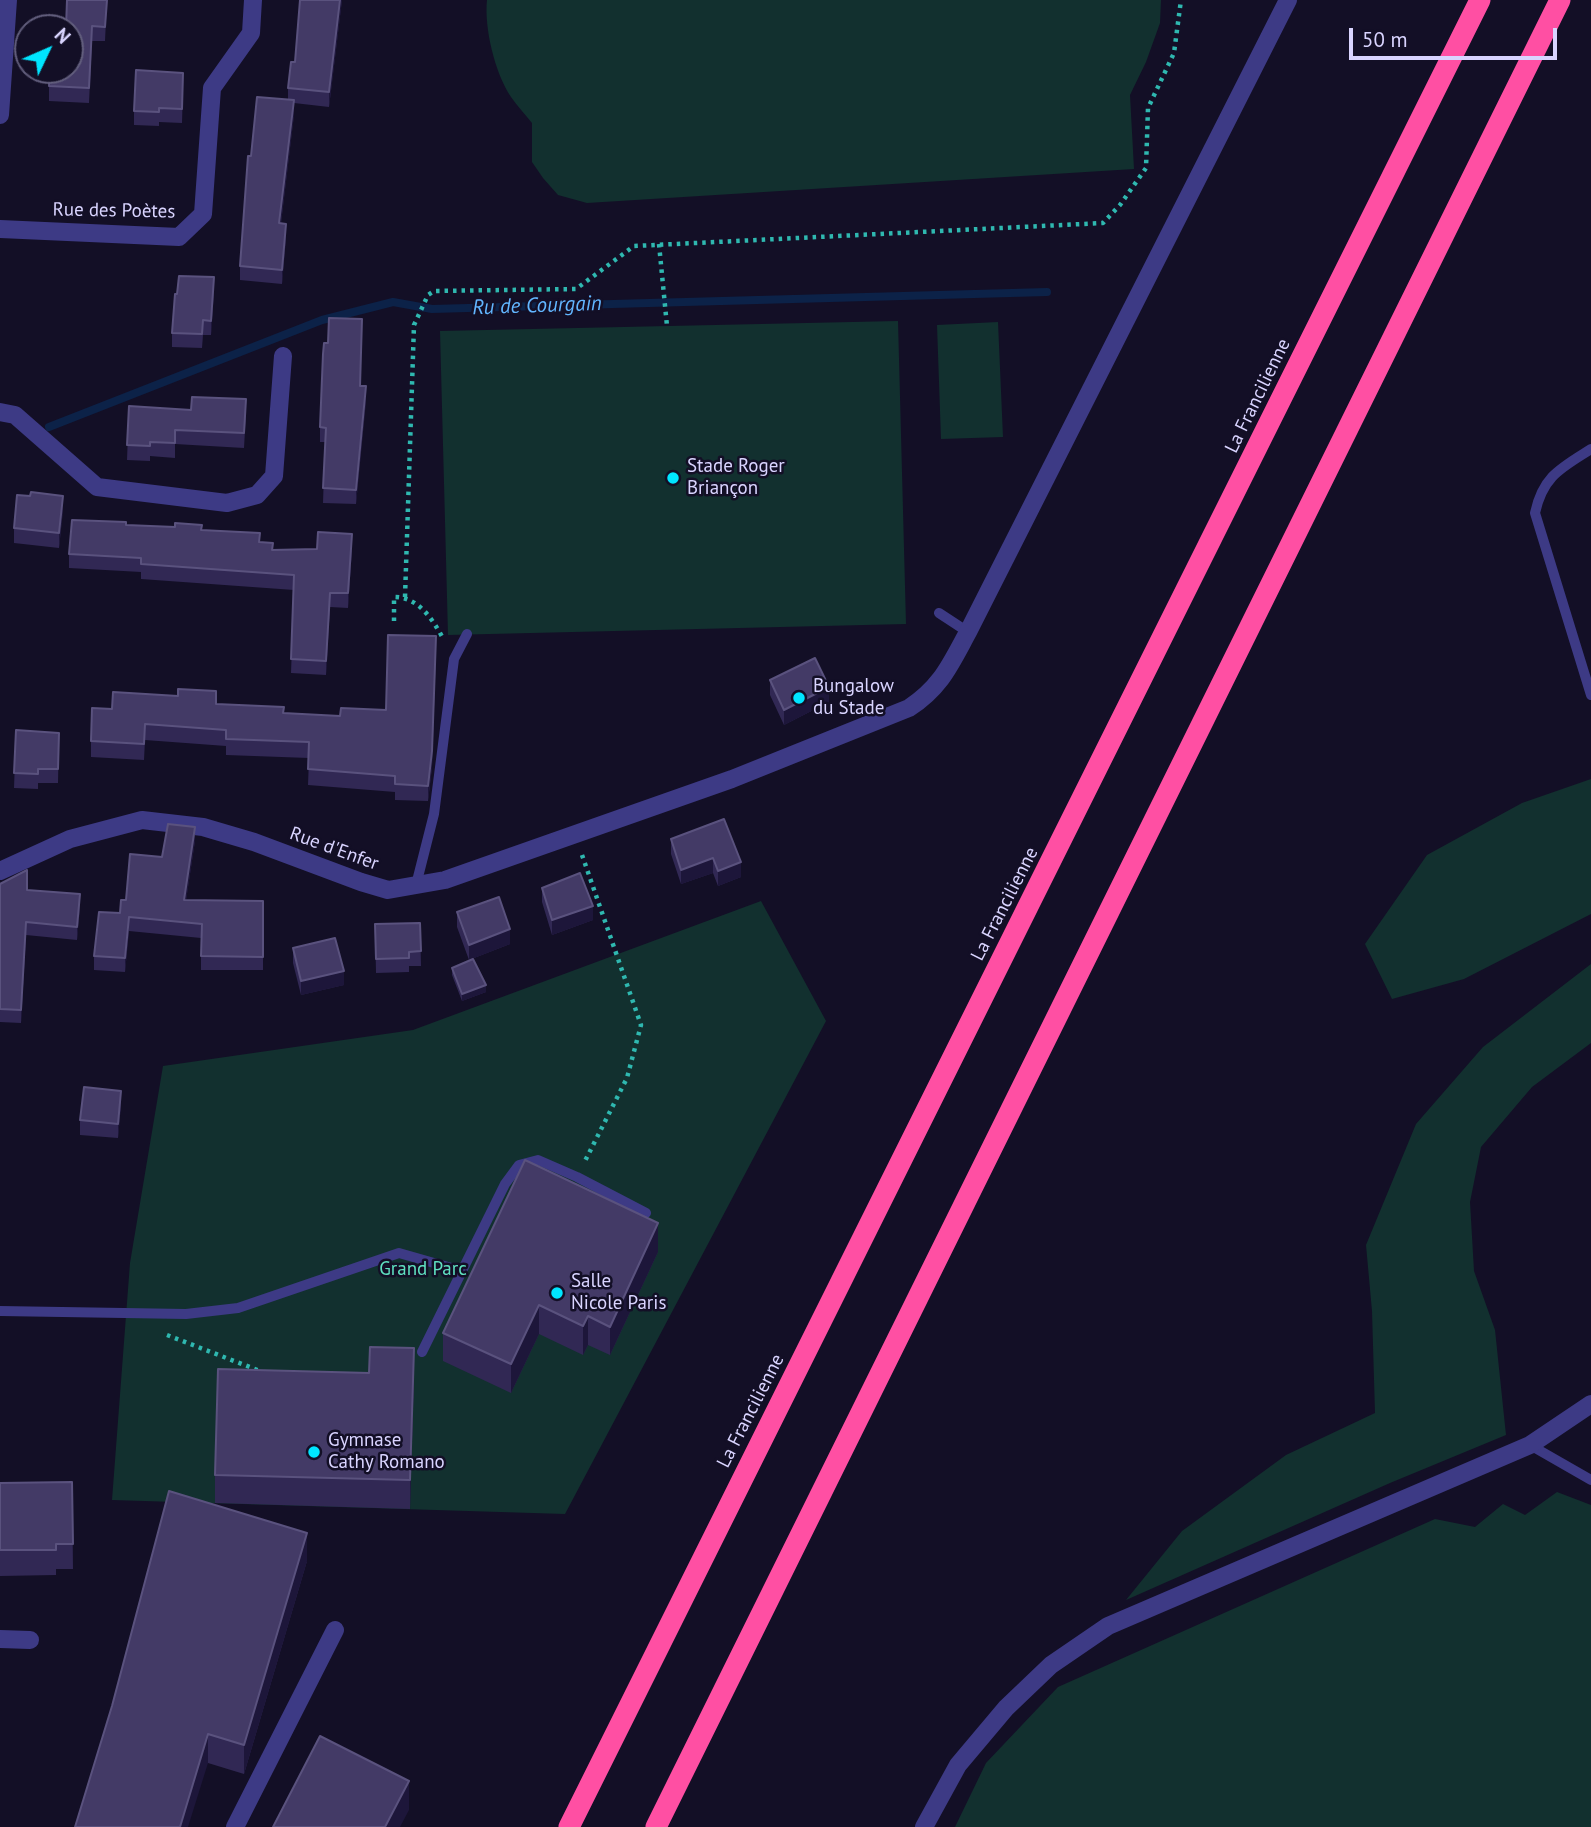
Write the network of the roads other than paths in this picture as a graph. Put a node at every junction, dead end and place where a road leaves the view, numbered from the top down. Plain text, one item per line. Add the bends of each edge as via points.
1 (8, 0) edge
2 (253, 0) edge
3 (1288, 0) edge
4 (1480, 0) edge
5 (1560, 0) edge
6 (0, 114) edge
7 (0, 229) edge
8 (283, 356) dead end
9 (0, 412) edge
10 (1591, 449) edge
11 (939, 613) dead end
12 (968, 632) junction
13 (467, 634) dead end
14 (1591, 695) edge
15 (0, 871) edge
16 (416, 885) junction
17 (646, 1213) dead end
18 (462, 1271) junction
19 (0, 1311) edge
20 (422, 1352) dead end
21 (1591, 1404) edge
22 (1530, 1445) junction
23 (1591, 1480) edge
24 (335, 1630) dead end
25 (0, 1639) edge
26 (30, 1640) dead end
27 (235, 1827) edge
28 (569, 1827) edge
29 (656, 1827) edge
30 (924, 1827) edge

1 - 6 street
2 - 7 street, Rue des Poètes via 251,33 212,88 202,214 179,237
3 - 12 street, Rue d'Enfer
4 - 28 highway, La Francilienne
5 - 29 highway
8 - 9 street via 274,476 257,495 227,503 97,487 15,415
10 - 14 lane via 1554,472 1539,493 1535,513
11 - 12 lane
12 - 16 street, Rue d'Enfer via 944,677 928,696 909,708 732,779 445,880
13 - 16 lane via 454,659 435,814
15 - 16 street, Rue d'Enfer via 70,839 142,820 203,827 388,890
17 - 18 lane via 538,1160 519,1165
18 - 19 lane via 399,1253 238,1308 186,1314
18 - 20 lane
21 - 22 street
22 - 23 lane
22 - 30 street via 1108,1626 1051,1665 1006,1708 958,1765
24 - 27 street
25 - 26 street

